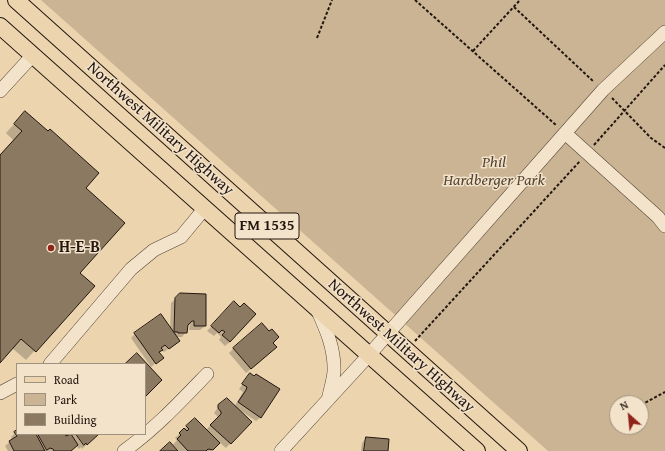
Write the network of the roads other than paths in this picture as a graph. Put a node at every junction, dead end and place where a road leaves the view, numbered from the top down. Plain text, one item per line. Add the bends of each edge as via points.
1 (16, 0) edge
2 (0, 26) edge
3 (665, 32) edge
4 (33, 55) junction
5 (0, 91) edge
6 (565, 133) junction
7 (205, 208) junction
8 (665, 226) edge
9 (316, 307) junction
10 (387, 333) junction
11 (369, 355) junction
12 (51, 363) edge
13 (208, 374) dead end
14 (16, 385) edge
15 (0, 393) edge
16 (328, 400) junction
17 (124, 451) edge
18 (282, 451) edge
19 (477, 451) edge
20 (519, 451) edge

1 - 10 main road, Northwest Military Highway / FM 1535
2 - 4 main road, Northwest Military Highway / FM 1535
3 - 6 street via 603,90
4 - 5 street
4 - 7 main road, Northwest Military Highway / FM 1535
6 - 8 street
6 - 10 street
7 - 9 main road, Northwest Military Highway / FM 1535
7 - 12 street via 181,237 154,250 131,269
9 - 11 main road, Northwest Military Highway / FM 1535
9 - 16 street via 333,355 334,372
10 - 11 street
10 - 20 main road, Northwest Military Highway / FM 1535
11 - 16 street
11 - 19 main road, Northwest Military Highway / FM 1535
13 - 17 street via 144,437
14 - 15 street
16 - 18 street

